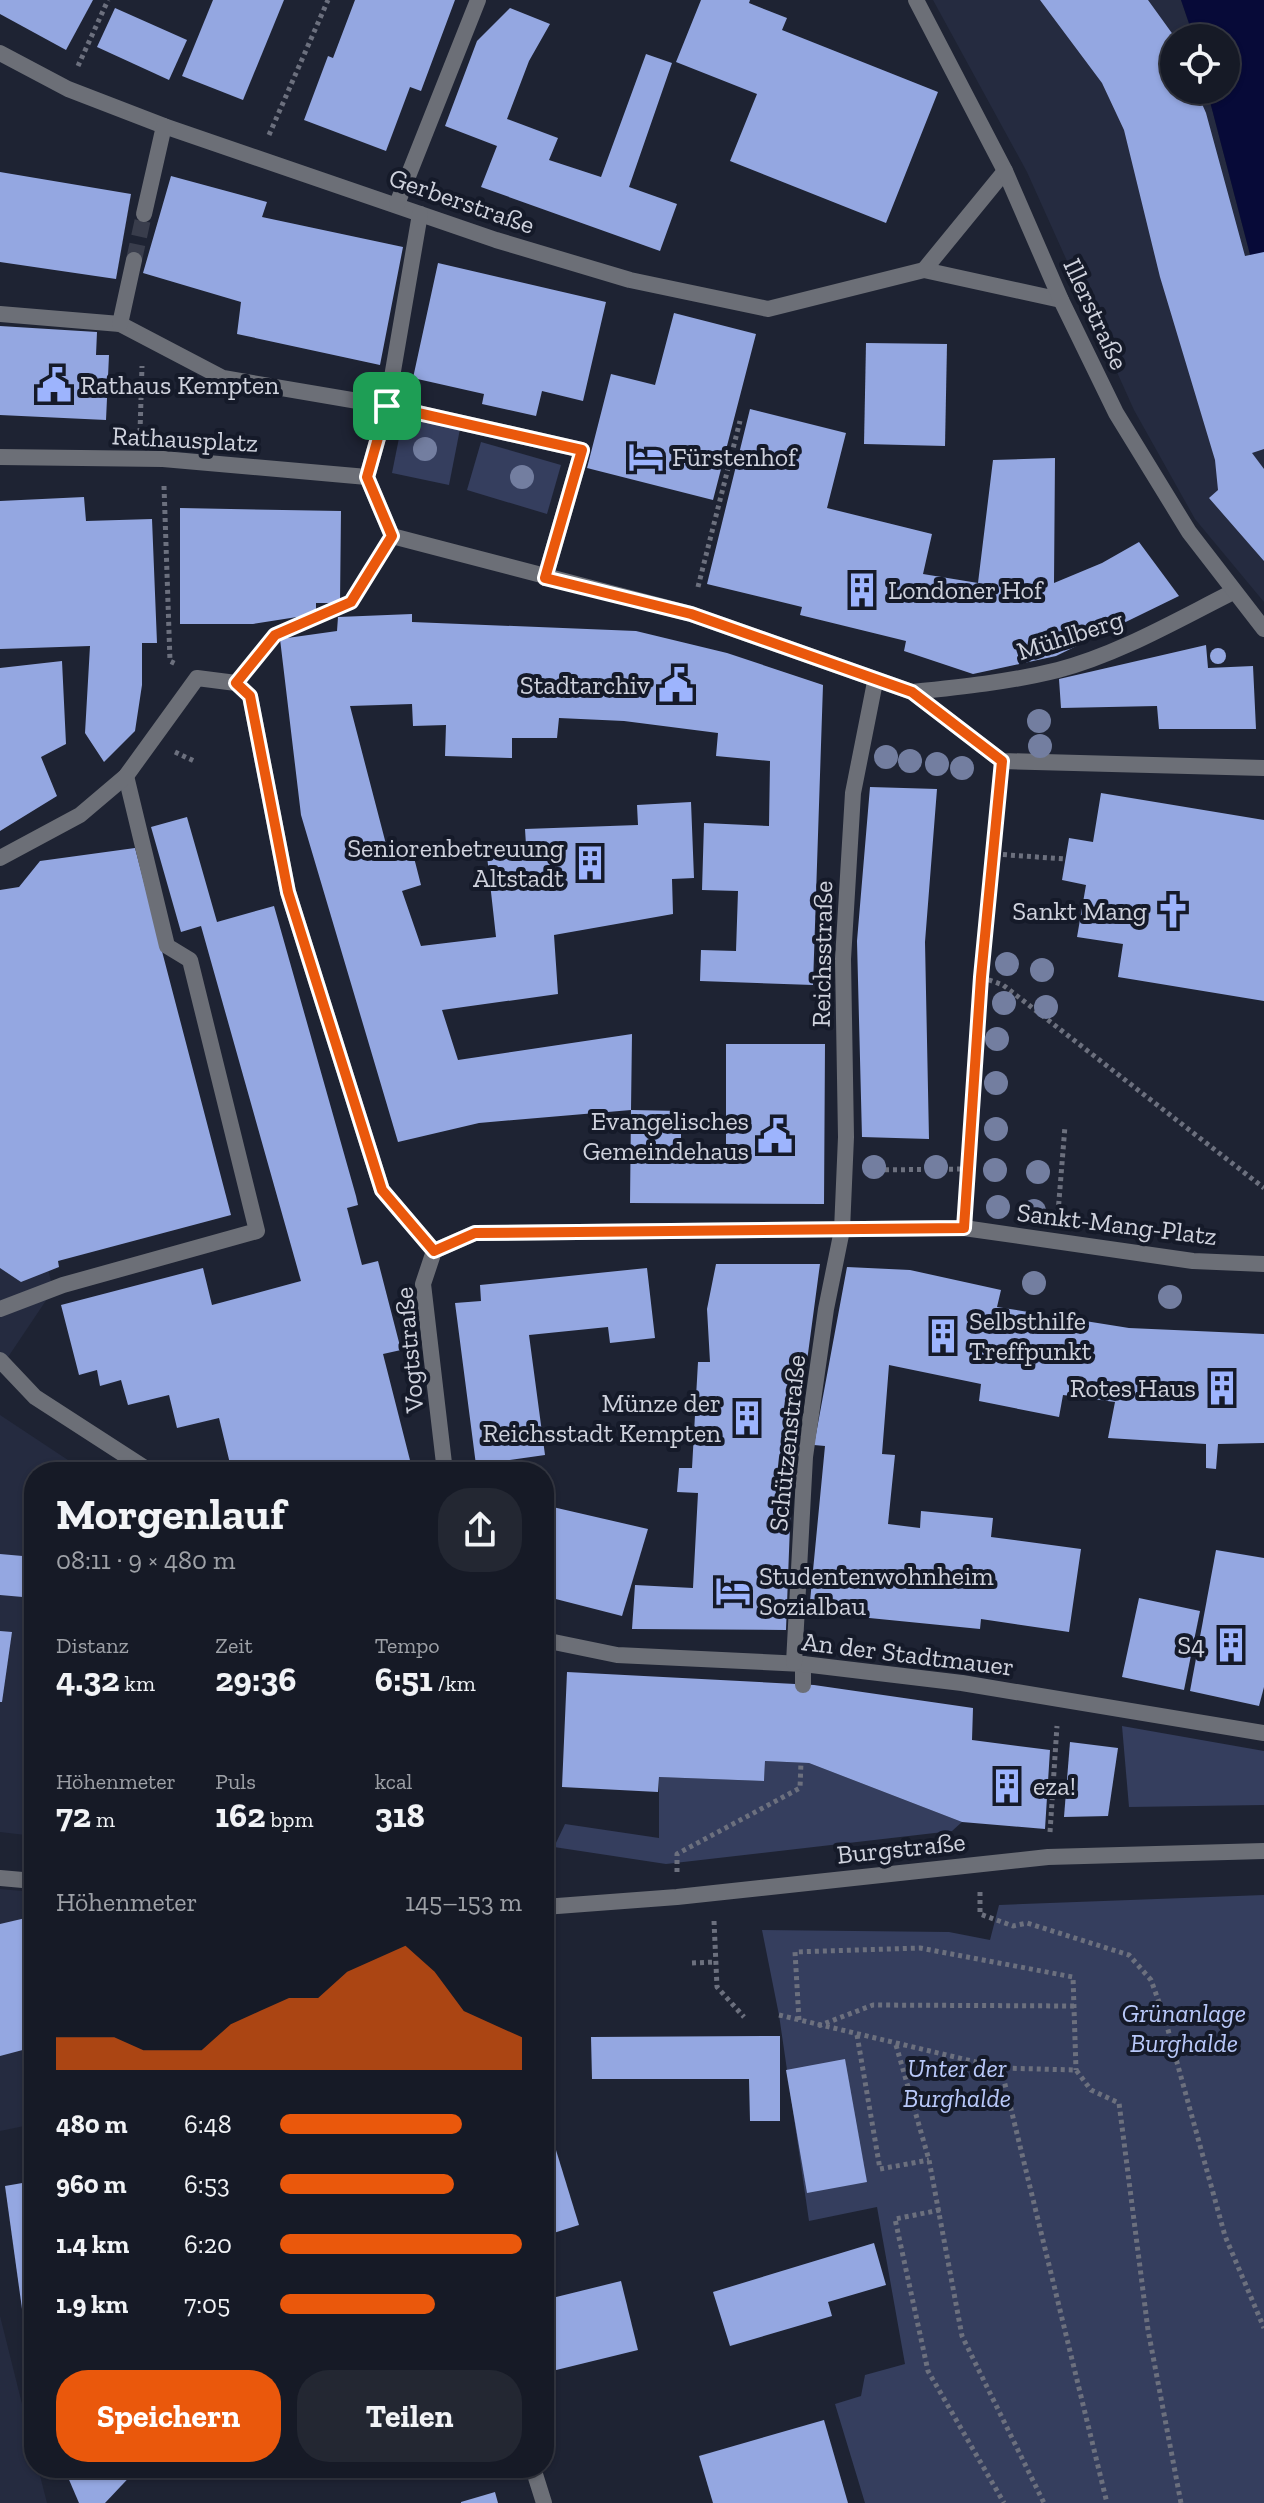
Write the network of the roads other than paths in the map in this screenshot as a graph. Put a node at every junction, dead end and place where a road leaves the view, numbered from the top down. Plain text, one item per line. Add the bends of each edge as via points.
1 (478, 0) edge
2 (916, 0) edge
3 (0, 53) edge
4 (164, 126) junction
5 (1005, 171) junction
6 (397, 204) junction
7 (144, 214) tunnel mouth
8 (420, 214) junction
9 (134, 260) tunnel mouth
10 (924, 270) junction
11 (1061, 300) junction
12 (0, 314) edge
13 (120, 324) junction
14 (387, 406) junction
15 (0, 457) edge
16 (367, 477) junction
17 (545, 578) junction
18 (1233, 592) junction
19 (1264, 629) edge
20 (875, 682) junction
21 (912, 692) junction
22 (1264, 768) edge
23 (126, 776) junction
24 (0, 858) edge
25 (842, 1230) junction
26 (434, 1251) junction
27 (1264, 1264) edge
28 (0, 1309) edge
29 (0, 1360) edge
30 (136, 1462) edge
31 (444, 1462) edge
32 (554, 1642) edge
33 (799, 1664) junction
34 (803, 1685) dead end
35 (1264, 1733) edge
36 (1264, 1851) edge
37 (0, 1878) edge
38 (24, 1880) edge
39 (554, 1906) edge
40 (536, 2478) edge
41 (544, 2503) edge

1 - 6 street
2 - 5 street, Illerstraße
3 - 4 street, Gerberstraße via 68,89
4 - 6 street, Gerberstraße
4 - 7 street
5 - 10 street
5 - 11 street, Illerstraße
6 - 8 street, Gerberstraße
8 - 10 street, Gerberstraße via 630,280 768,309
8 - 14 street
9 - 13 street
10 - 11 street, Gerberstraße
11 - 18 street, Illerstraße via 1116,413 1189,532
12 - 13 street
13 - 14 street via 223,378
14 - 16 street
14 - 17 street via 582,450
15 - 16 street, Rathausplatz via 163,459
16 - 17 street via 392,536
17 - 20 street via 691,614
18 - 19 street, Illerstraße
18 - 21 street, Mühlberg via 1147,635 1061,669
20 - 21 street
20 - 25 street, Reichsstraße via 852,808 843,959
21 - 22 street via 1002,761
23 - 24 street via 80,815
23 - 26 street, Vogtstraße via 197,678 236,683 250,696 288,892 382,1190
23 - 28 street via 167,946 190,960 257,1231 63,1285
25 - 26 street, Sankt-Mang-Platz via 475,1233
25 - 27 street, Sankt-Mang-Platz via 964,1228 1193,1261
25 - 33 street, Schützenstraße via 805,1457
26 - 31 street, Vogtstraße via 423,1284
29 - 30 street via 35,1397
32 - 33 street, An der Stadtmauer via 617,1655
33 - 34 street, Schützenstraße
33 - 35 street, An der Stadtmauer via 1058,1697
36 - 39 street, Burgstraße via 1048,1857
37 - 38 street
40 - 41 street

